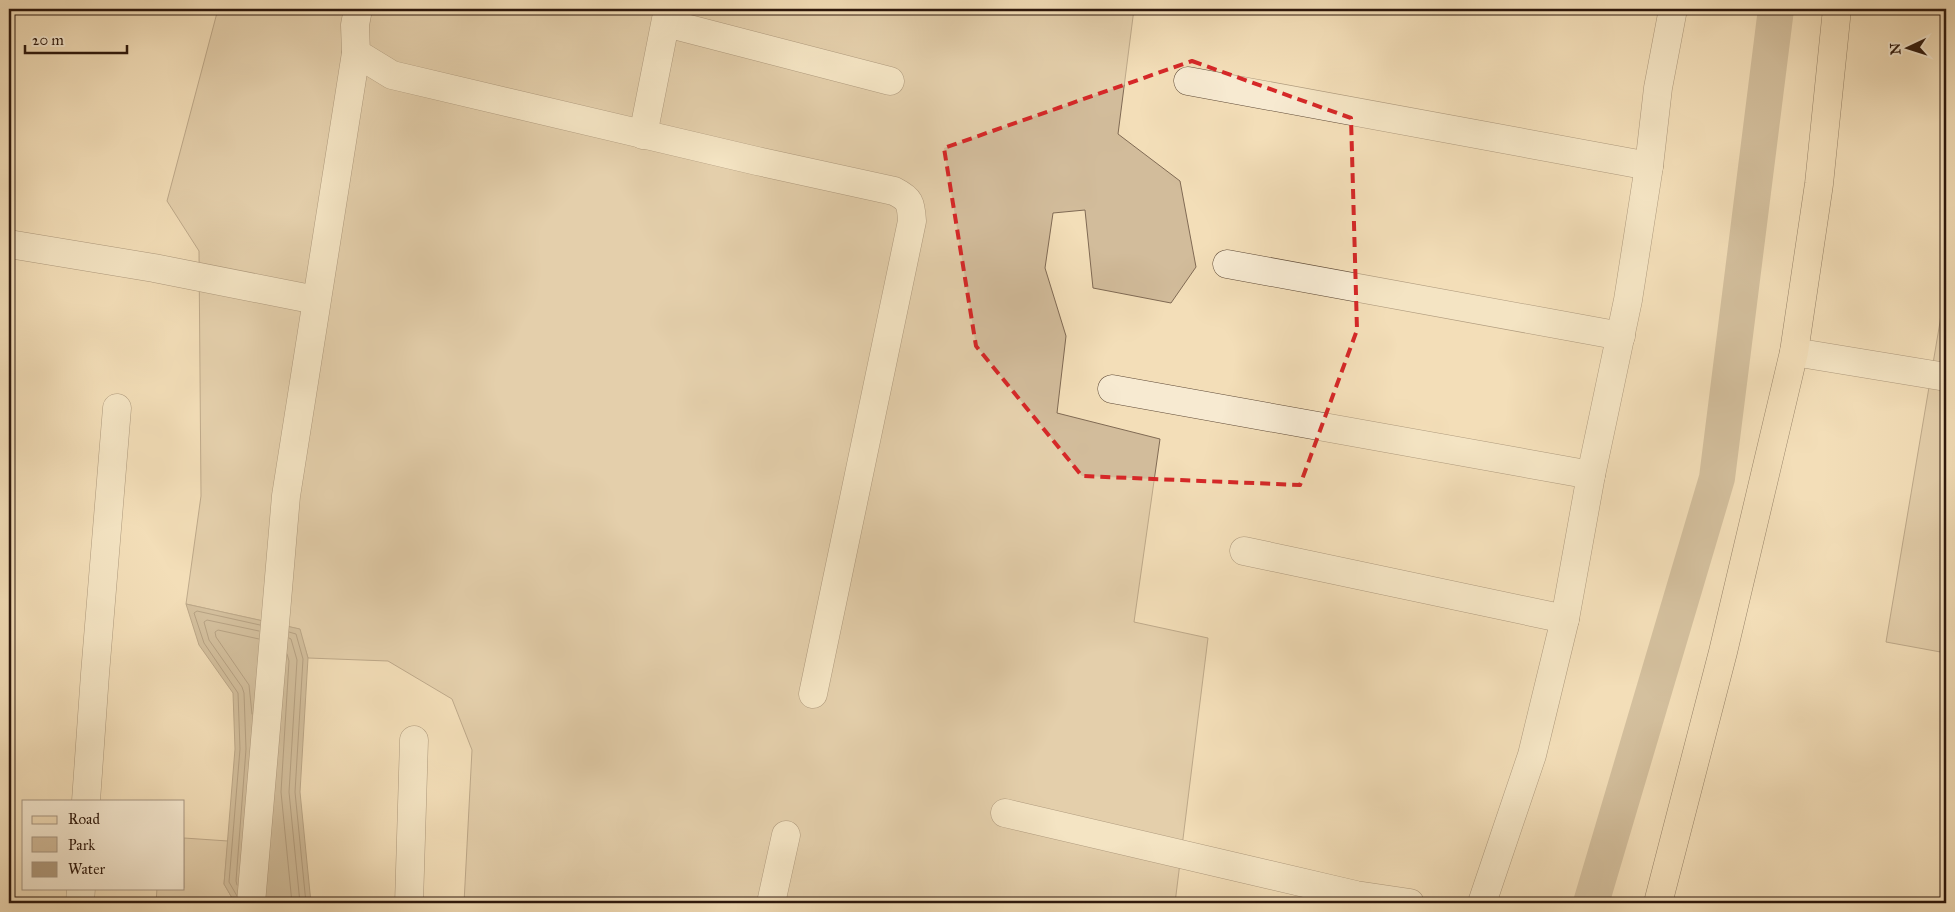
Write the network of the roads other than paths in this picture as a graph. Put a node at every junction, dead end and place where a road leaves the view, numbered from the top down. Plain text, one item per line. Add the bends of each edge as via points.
1 (358, 9) edge
2 (1673, 9) edge
3 (1837, 9) edge
4 (667, 16) edge
5 (356, 53) junction
6 (890, 81) dead end
7 (1188, 81) dead end
8 (644, 134) junction
9 (1649, 166) junction
10 (9, 244) edge
11 (1227, 264) dead end
12 (316, 300) junction
13 (1621, 336) junction
14 (1794, 352) junction
15 (1946, 378) edge
16 (1112, 389) dead end
17 (117, 408) dead end
18 (1591, 475) junction
19 (1244, 551) dead end
20 (1565, 619) junction
21 (813, 694) dead end
22 (414, 740) dead end
23 (86, 800) edge
24 (1005, 813) dead end
25 (786, 835) dead end
26 (80, 890) edge
27 (80, 903) edge
28 (251, 903) edge
29 (409, 903) edge
30 (771, 903) edge
31 (1410, 903) edge
32 (1482, 903) edge
33 (1658, 903) edge

1 - 5 street
2 - 9 street via 1658,88
3 - 14 main road via 1819,184
4 - 6 street
4 - 8 street
5 - 8 street via 392,75
5 - 12 street
7 - 9 street
8 - 21 street via 894,191 906,197 911,208 912,221
9 - 13 street
10 - 12 street
11 - 13 street
12 - 28 street via 286,496
13 - 18 street
14 - 15 street
14 - 33 main road via 1723,652
16 - 18 street
17 - 23 street
18 - 20 street
19 - 20 street
20 - 32 street via 1532,755
22 - 29 street
24 - 31 street via 1356,895
25 - 30 street
26 - 27 street

